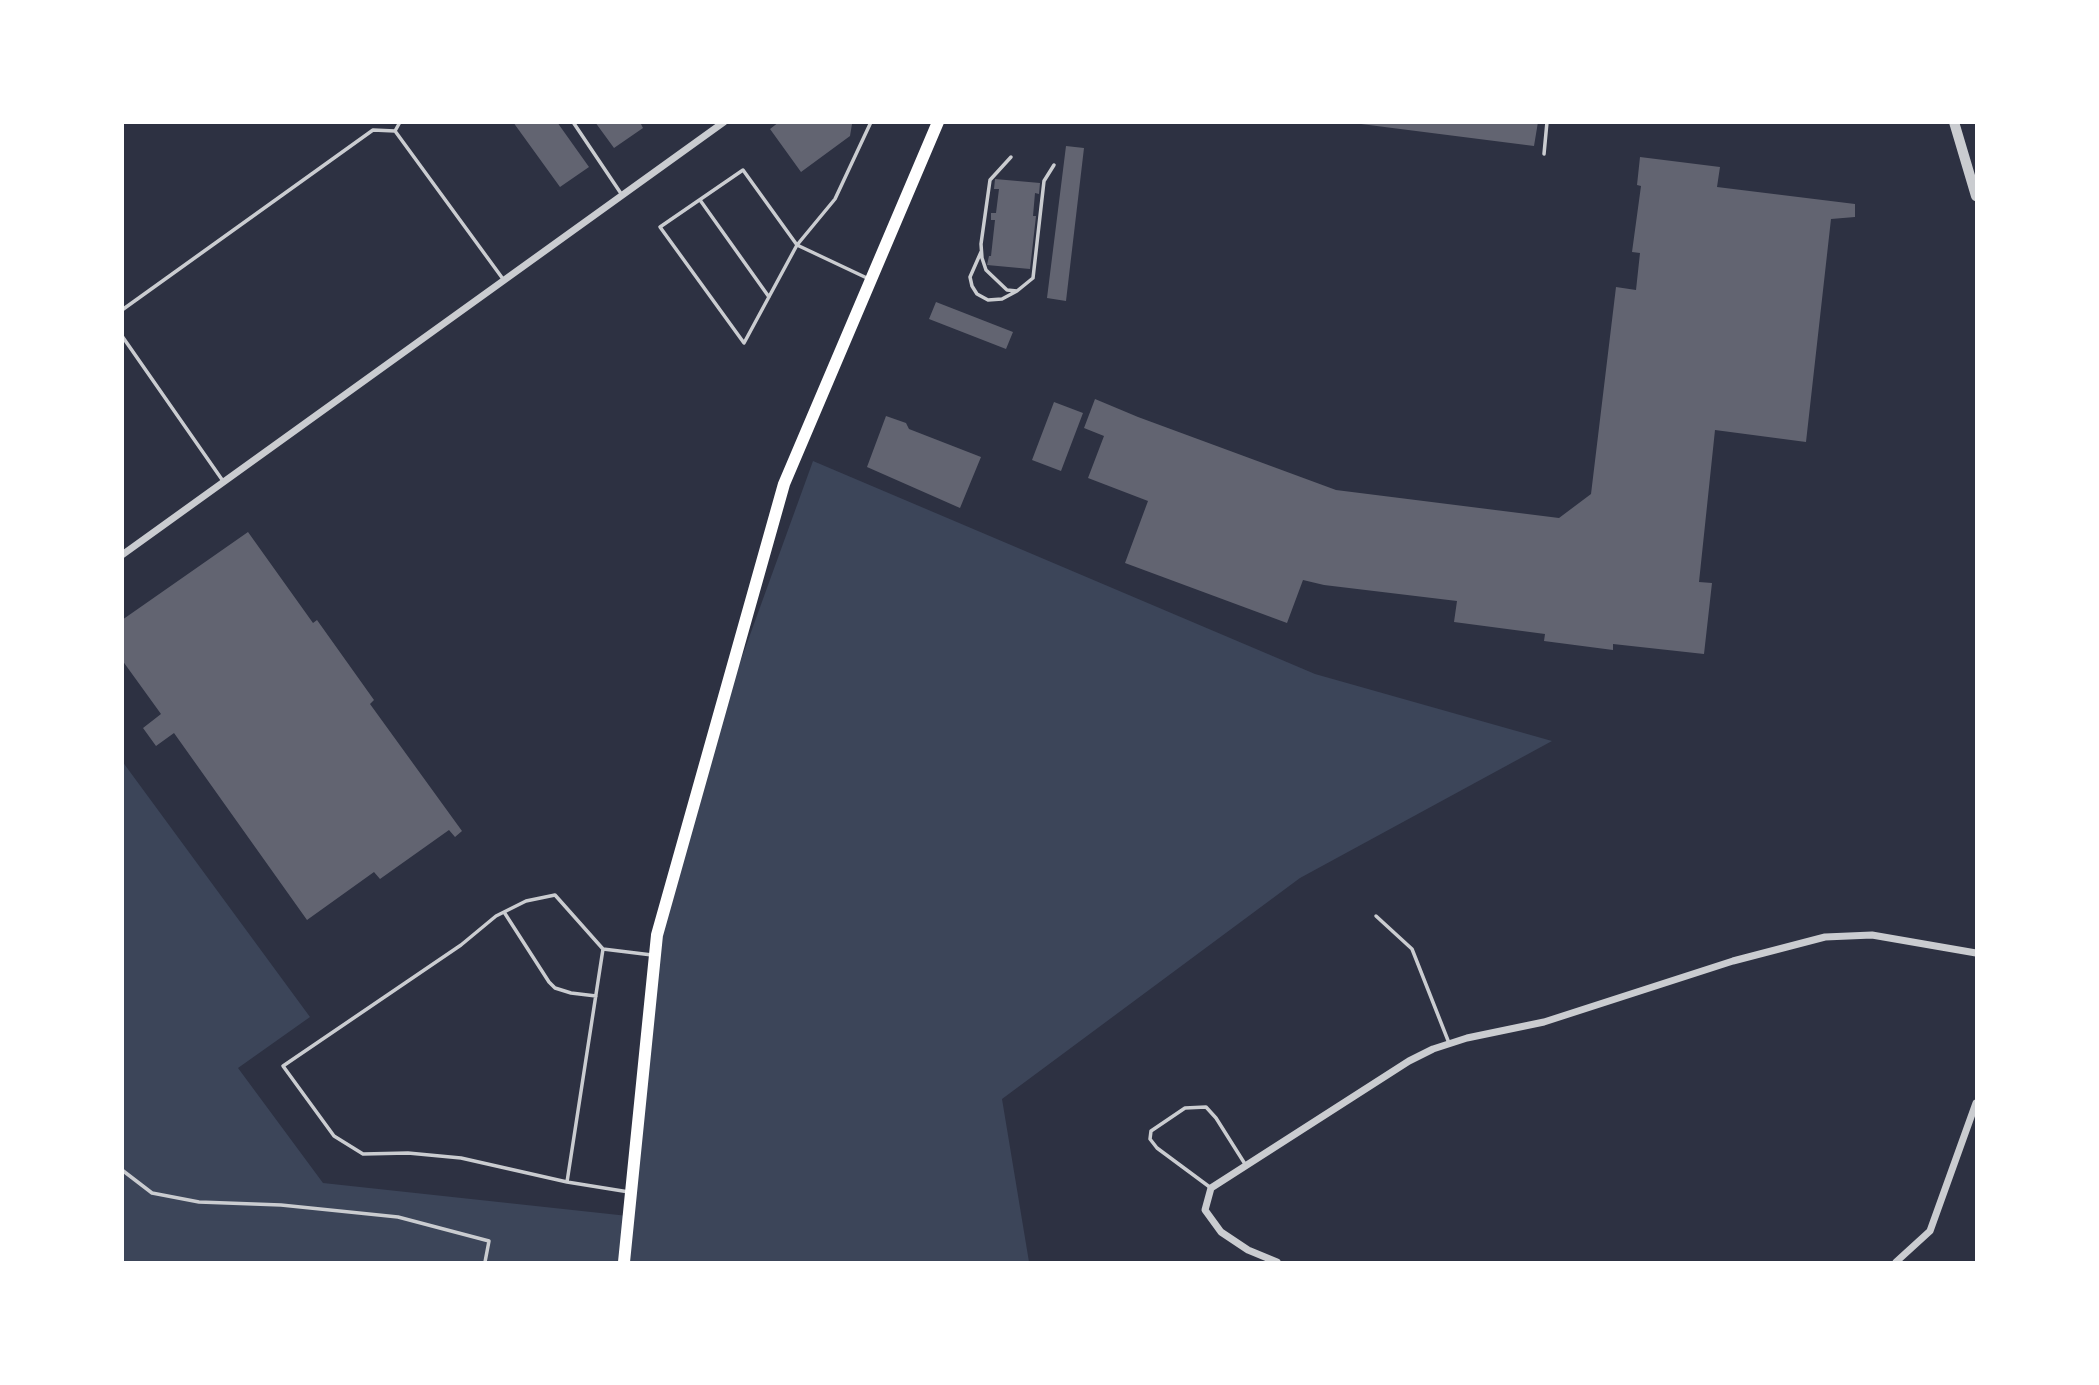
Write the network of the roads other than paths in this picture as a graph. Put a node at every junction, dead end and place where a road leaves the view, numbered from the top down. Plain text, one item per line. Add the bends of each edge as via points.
1 (400, 122) edge
2 (573, 122) edge
3 (724, 122) edge
4 (871, 122) edge
5 (938, 122) edge
6 (1547, 122) edge
7 (1954, 122) edge
8 (395, 131) junction
9 (1544, 154) dead end
10 (1011, 158) dead end
11 (1054, 165) dead end
12 (622, 195) junction
13 (1976, 196) edge
14 (700, 200) junction
15 (797, 244) junction
16 (981, 250) junction
17 (503, 279) junction
18 (871, 280) junction
19 (1017, 291) junction
20 (769, 297) junction
21 (122, 310) edge
22 (122, 336) edge
23 (224, 482) junction
24 (122, 555) edge
25 (504, 912) junction
26 (1376, 916) dead end
27 (603, 949) junction
28 (1976, 953) edge
29 (655, 956) junction
30 (596, 996) junction
31 (1449, 1043) junction
32 (1976, 1102) edge
33 (1246, 1166) junction
34 (122, 1170) edge
35 (567, 1182) junction
36 (1211, 1188) junction
37 (631, 1193) junction
38 (485, 1262) edge
39 (624, 1262) edge
40 (1277, 1262) edge
41 (1896, 1262) edge

1 - 8 lane
2 - 12 lane
3 - 12 street
4 - 15 lane via 835,199
5 - 18 main road
6 - 9 lane
7 - 13 street
8 - 17 lane
8 - 21 lane via 373,130
10 - 16 lane via 989,180
11 - 19 lane via 1044,181 1032,278
12 - 17 street
14 - 15 lane via 743,170
14 - 20 lane
14 - 20 lane via 660,227 744,343
15 - 18 lane
15 - 20 lane
16 - 19 lane via 986,270 1007,290
16 - 19 lane via 970,277 977,294 988,300 1002,299
17 - 23 street
18 - 29 main road via 784,484
22 - 23 lane
23 - 24 street
25 - 27 lane via 555,895
25 - 30 lane via 555,988
25 - 35 lane via 283,1066 334,1136 363,1154 461,1158
26 - 31 lane via 1412,949
27 - 29 lane
27 - 30 lane
28 - 31 street via 1872,935 1825,937 1733,961 1544,1022
29 - 37 main road
30 - 35 lane
31 - 33 street via 1409,1061
32 - 41 street via 1930,1231
33 - 36 street
33 - 36 lane via 1206,1107 1185,1108 1151,1131 1150,1139 1157,1148
34 - 38 lane via 152,1193 199,1202 398,1217 489,1241
35 - 37 lane
36 - 40 street via 1205,1210 1221,1232 1248,1251
37 - 39 main road

